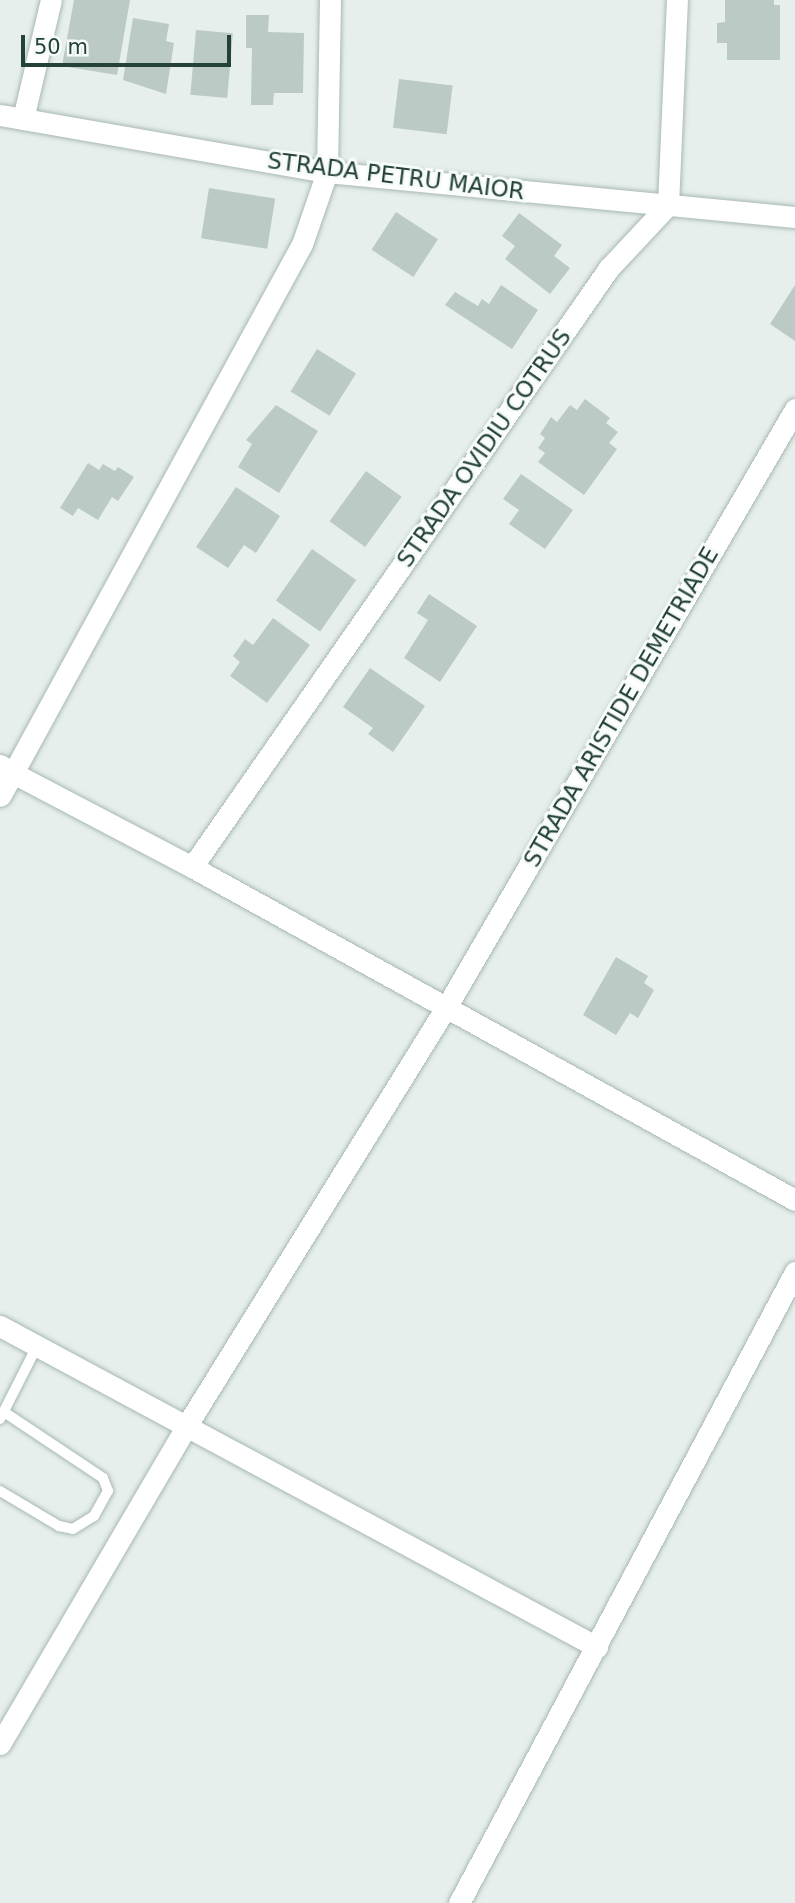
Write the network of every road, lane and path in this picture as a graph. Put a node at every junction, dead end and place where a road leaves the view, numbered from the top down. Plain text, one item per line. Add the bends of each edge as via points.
1 (51, 0) edge
2 (330, 0) edge
3 (677, 0) edge
4 (0, 115) edge
5 (23, 119) junction
6 (327, 172) junction
7 (668, 205) junction
8 (795, 217) edge
9 (795, 409) edge
10 (6, 769) edge
11 (0, 796) edge
12 (192, 867) junction
13 (447, 1006) junction
14 (795, 1200) edge
15 (795, 1272) edge
16 (0, 1326) edge
17 (37, 1346) junction
18 (2, 1416) edge
19 (187, 1425) junction
20 (0, 1491) edge
21 (597, 1647) junction
22 (0, 1744) edge
23 (459, 1903) edge

1 - 5 street
2 - 6 street
3 - 7 street
4 - 5 street, STRADA PETRU MAIOR
5 - 6 street, STRADA PETRU MAIOR
6 - 7 street, STRADA PETRU MAIOR
6 - 10 street via 302,244
7 - 8 street, STRADA PETRU MAIOR
7 - 12 street, STRADA OVIDIU COTRUS via 609,268
9 - 13 street, STRADA ARISTIDE DEMETRIADE
10 - 11 street
10 - 12 street
12 - 13 street
13 - 14 street
13 - 19 street, STRADA ARISTIDE DEMETRIADE
15 - 21 street
16 - 17 street
17 - 18 lane
17 - 19 street
18 - 20 lane via 94,1472 108,1492 94,1516 73,1528 59,1526
19 - 21 street
19 - 22 street, STRADA ARISTIDE DEMETRIADE
21 - 23 street

